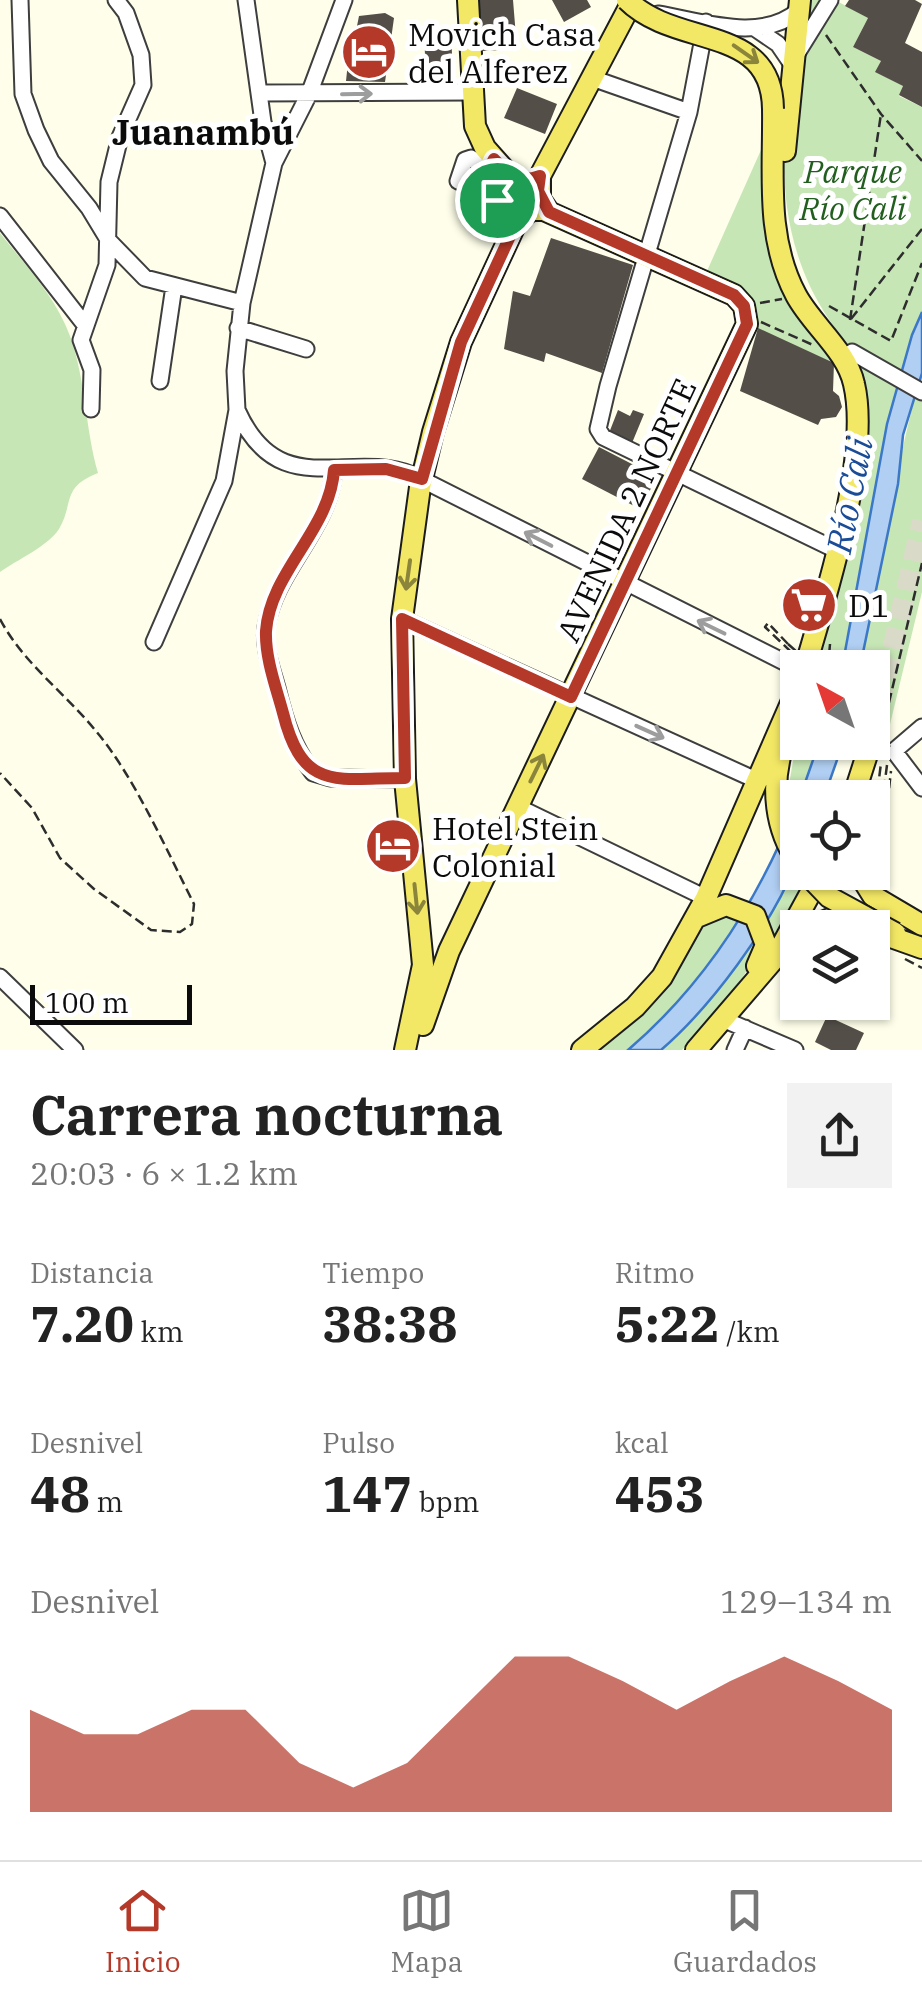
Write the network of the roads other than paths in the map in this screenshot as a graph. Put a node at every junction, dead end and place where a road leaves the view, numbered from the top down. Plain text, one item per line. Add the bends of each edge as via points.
1 (20, 0) edge
2 (116, 0) edge
3 (246, 0) edge
4 (344, 0) edge
5 (468, 0) edge
6 (827, 0) edge
7 (634, 5) edge
8 (798, 5) edge
9 (756, 28) junction
10 (704, 30) junction
11 (791, 64) junction
12 (592, 78) junction
13 (260, 92) junction
14 (472, 92) junction
15 (309, 94) junction
16 (690, 112) junction
17 (785, 155) junction
18 (274, 163) junction
19 (497, 168) junction
20 (540, 176) junction
21 (497, 200) junction
22 (549, 212) junction
23 (518, 214) junction
24 (0, 216) edge
25 (774, 217) junction
26 (109, 242) junction
27 (646, 255) junction
28 (174, 286) junction
29 (242, 303) junction
30 (85, 325) junction
31 (238, 328) junction
32 (306, 349) dead end
33 (851, 362) junction
34 (160, 381) dead end
35 (922, 392) edge
36 (90, 408) dead end
37 (238, 410) junction
38 (334, 470) junction
39 (677, 473) junction
40 (422, 479) junction
41 (838, 550) junction
42 (625, 584) junction
43 (402, 619) junction
44 (154, 642) dead end
45 (811, 650) edge
46 (780, 661) edge
47 (571, 697) junction
48 (922, 727) edge
49 (780, 731) edge
50 (890, 739) edge
51 (890, 754) edge
52 (780, 755) edge
53 (405, 778) junction
54 (758, 780) junction
55 (922, 788) edge
56 (518, 807) junction
57 (780, 824) edge
58 (812, 890) edge
59 (823, 890) edge
60 (869, 890) edge
61 (703, 909) junction
62 (922, 925) edge
63 (890, 936) edge
64 (421, 947) junction
65 (922, 948) edge
66 (450, 951) junction
67 (780, 957) edge
68 (0, 977) edge
69 (725, 1020) junction
70 (745, 1028) junction
71 (76, 1050) edge
72 (405, 1050) edge
73 (415, 1050) edge
74 (582, 1050) edge
75 (696, 1050) edge
76 (735, 1050) edge
77 (795, 1050) edge

1 - 26 street via 22,94 51,161
2 - 26 street via 144,67 109,182
3 - 13 street
4 - 15 street
5 - 14 main road
6 - 11 street
7 - 10 main road, bridge via 655,22
7 - 12 main road
8 - 9 street via 779,24
8 - 11 main road
9 - 10 street
9 - 11 street
10 - 16 street
10 -> 25 main road, bridge via 762,66 772,85
11 - 17 main road
12 - 16 street
12 - 20 main road
13 - 15 street
13 - 18 street
15 -> 14 street
14 - 19 main road via 475,126
15 - 18 street
16 - 27 street
17 - 25 main road
17 - 33 main road via 785,213 798,266
18 - 29 street
19 - 20 main road via 521,180
19 - 21 street via 503,182
19 - 21 street via 468,158 456,179
19 - 23 main road
20 - 22 main road via 538,191
21 - 23 street
22 - 23 main road
22 - 27 main road
23 - 40 main road via 461,342
24 - 30 street
25 - 33 main road via 796,294
26 - 28 street via 145,278
26 - 30 street
27 - 39 street via 598,420 603,437
27 - 39 main road, AVENIDA 2 NORTE via 734,295 746,315
28 - 29 street
28 - 34 street
29 - 31 street
30 - 36 street
31 - 32 street
31 - 37 street
33 - 35 street via 878,367
33 - 41 main road via 858,411
37 - 38 street via 254,440 272,455
37 - 44 street via 224,481
38 - 40 street via 386,469
38 - 53 street via 327,504 276,597 266,648 288,732 314,773
39 - 41 street
39 - 42 main road, AVENIDA 2 NORTE
42 -> 40 street
40 -> 43 main road
41 - 45 main road
46 -> 42 street
42 - 47 main road, AVENIDA 2 NORTE
43 - 47 street
43 - 53 main road
47 -> 54 street
56 -> 47 main road, AVENIDA 2 NORTE
48 - 50 street
49 - 54 main road
51 - 55 street
52 - 57 main road
53 -> 64 main road
54 - 61 main road
56 - 61 street
56 - 66 main road, AVENIDA 2 NORTE
58 - 69 main road via 775,958
59 - 65 main road, bridge
60 - 62 main road
61 - 69 main road via 726,904 746,910 761,924 766,945
61 - 74 main road via 662,977
63 - 65 main road
64 - 66 main road via 434,956
64 - 72 main road via 422,982
66 - 73 main road, AVENIDA 2 NORTE
67 - 69 main road
68 - 71 street
69 - 70 street
69 - 75 main road
70 - 76 street
70 - 77 street

